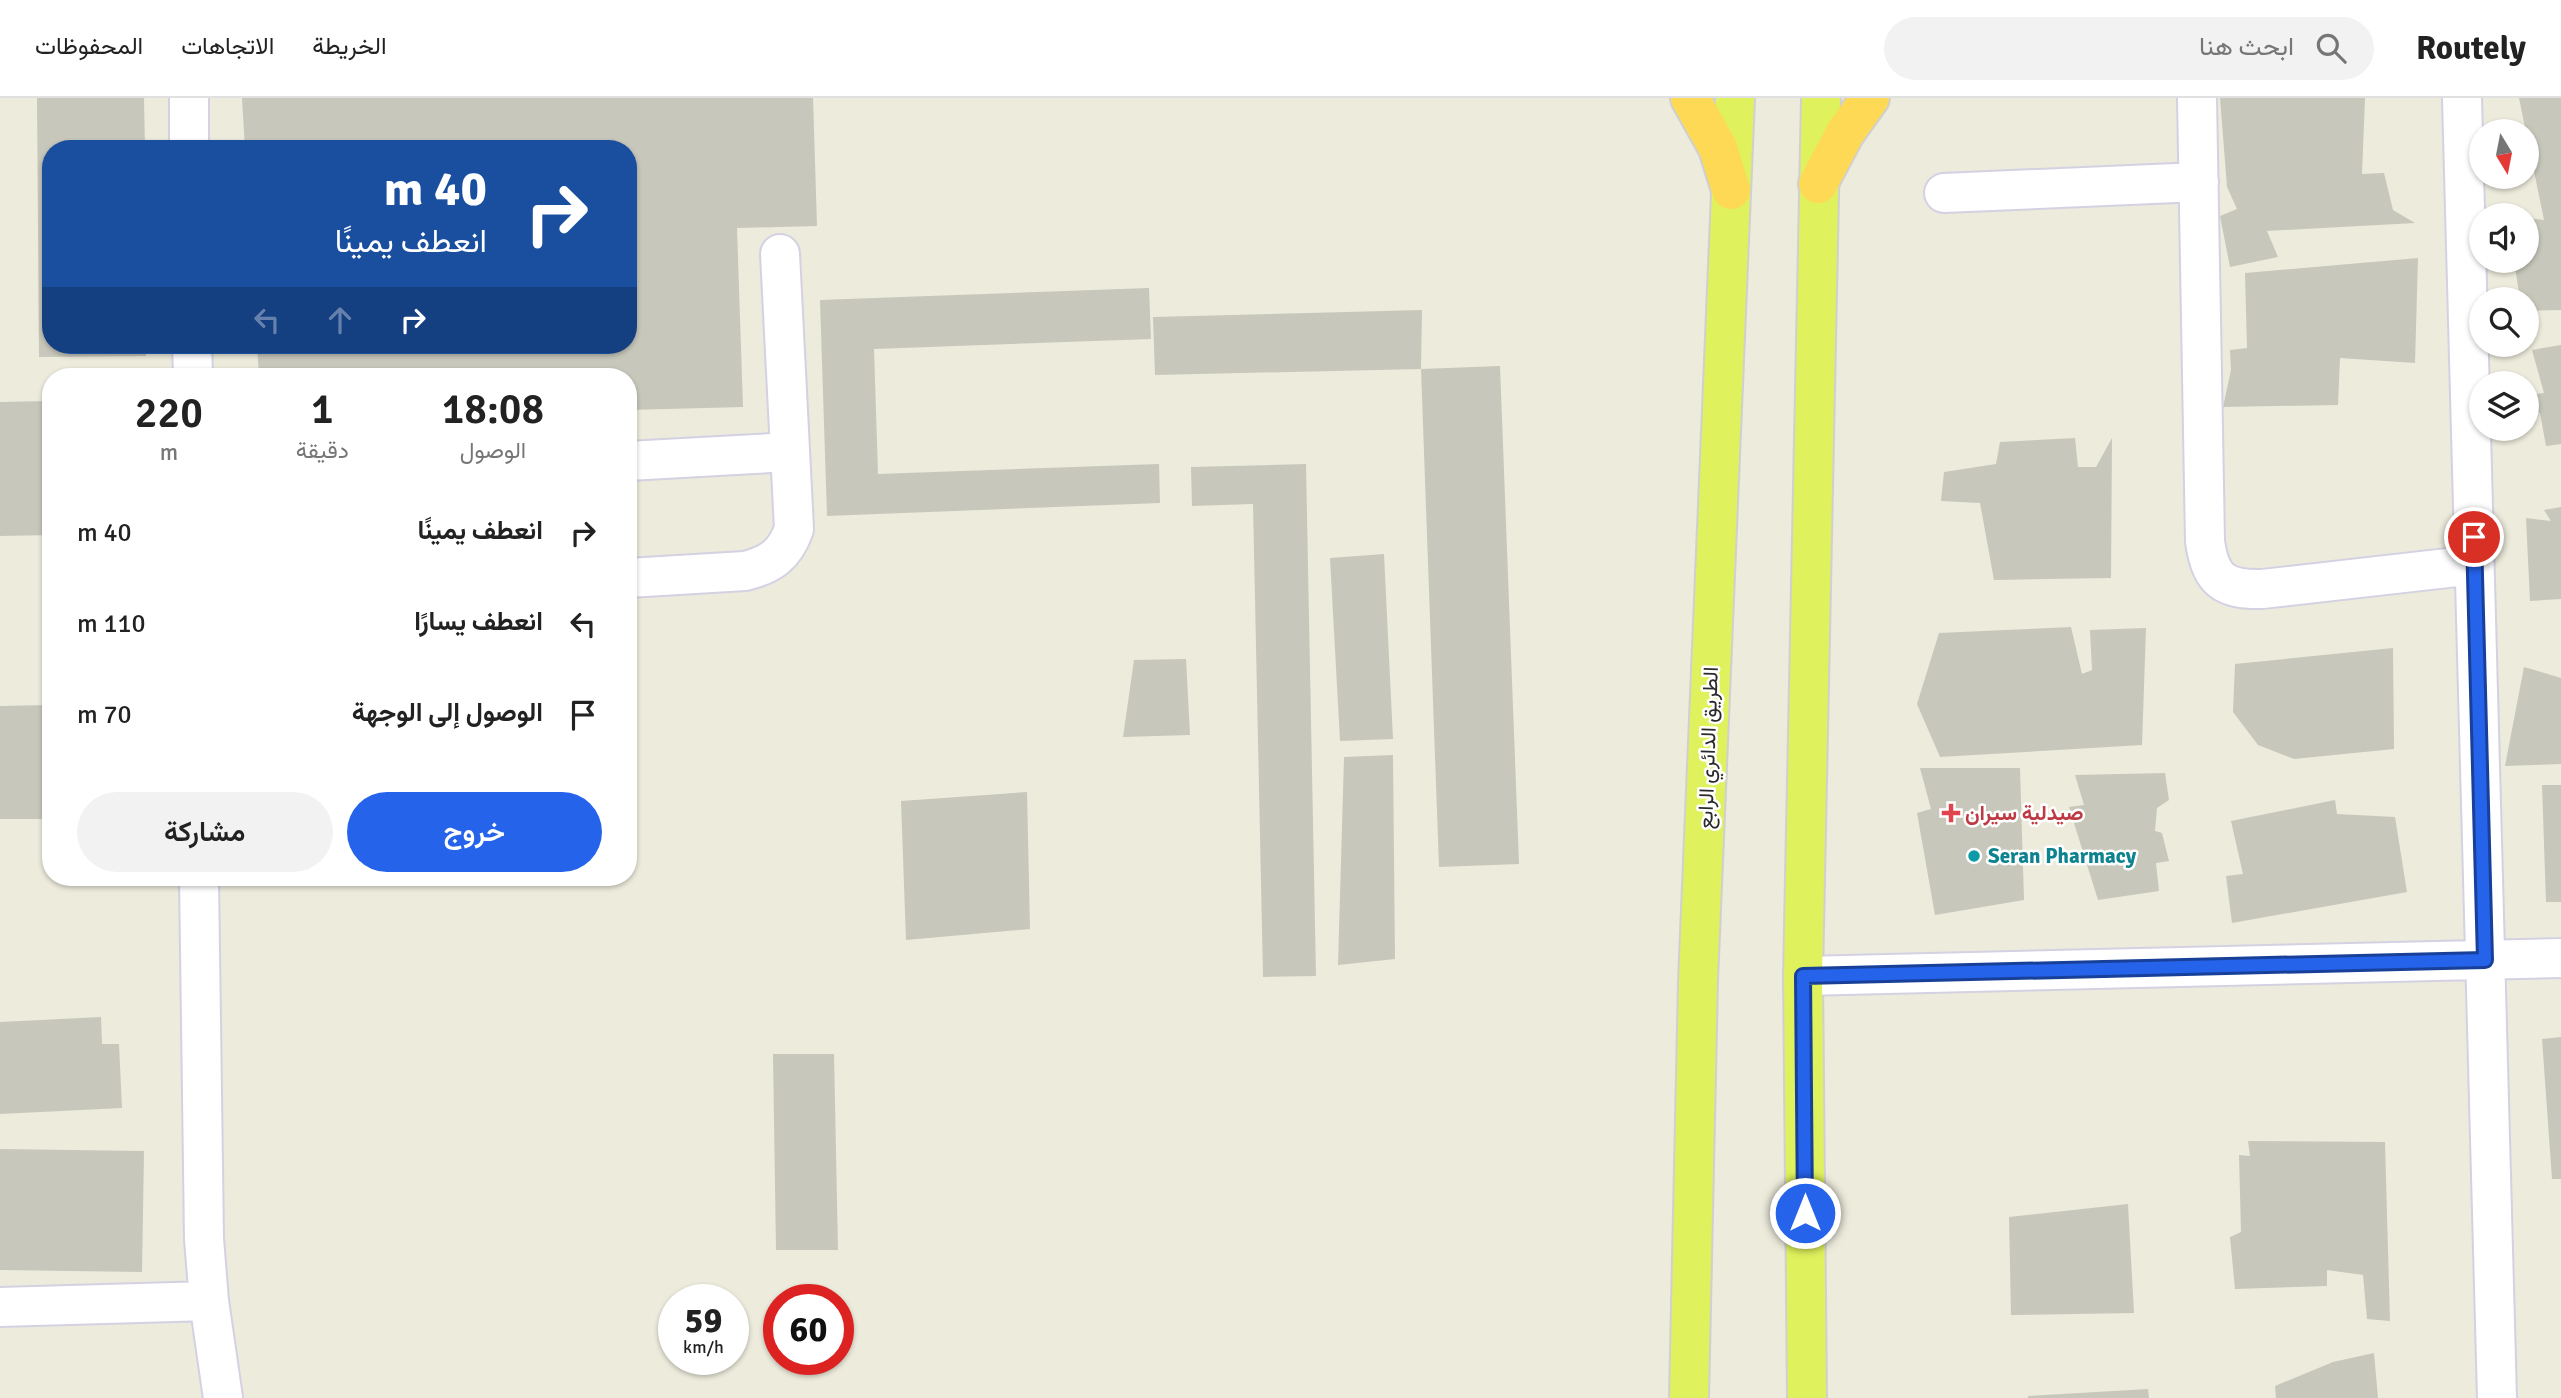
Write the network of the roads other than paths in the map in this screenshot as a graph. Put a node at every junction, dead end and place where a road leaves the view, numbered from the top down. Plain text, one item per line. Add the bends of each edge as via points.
1 (189, 98) edge
2 (1690, 98) edge
3 (1735, 98) edge
4 (1821, 98) edge
5 (1870, 98) edge
6 (2197, 98) edge
7 (2462, 98) edge
8 (190, 140) edge
9 (2199, 182) junction
10 (1818, 184) junction
11 (1731, 190) junction
12 (1944, 193) dead end
13 (780, 254) dead end
14 (790, 452) junction
15 (637, 460) edge
16 (2474, 565) junction
17 (637, 577) edge
18 (199, 886) edge
19 (2561, 958) edge
20 (2485, 960) junction
21 (1803, 976) junction
22 (209, 1301) junction
23 (0, 1307) edge
24 (223, 1398) edge
25 (1689, 1398) edge
26 (1807, 1398) edge
27 (2497, 1398) edge

1 - 8 street
2 - 11 highway via 1718,148
3 - 11 main road, الطريق الدائري الرابع
4 - 10 main road
5 - 10 highway via 1844,133
6 - 9 street
7 - 16 street
9 - 12 street
9 - 16 street via 2205,541 2214,572 2240,590 2251,590
10 - 21 main road
11 - 25 main road, الطريق الدائري الرابع via 1698,981
13 - 14 street
14 - 15 street
14 - 17 street via 794,529 779,557 745,571
16 - 20 street
18 - 22 street via 204,1239
19 - 20 street
20 - 21 street
20 - 27 street
21 - 26 main road
22 - 23 street
22 - 24 street

